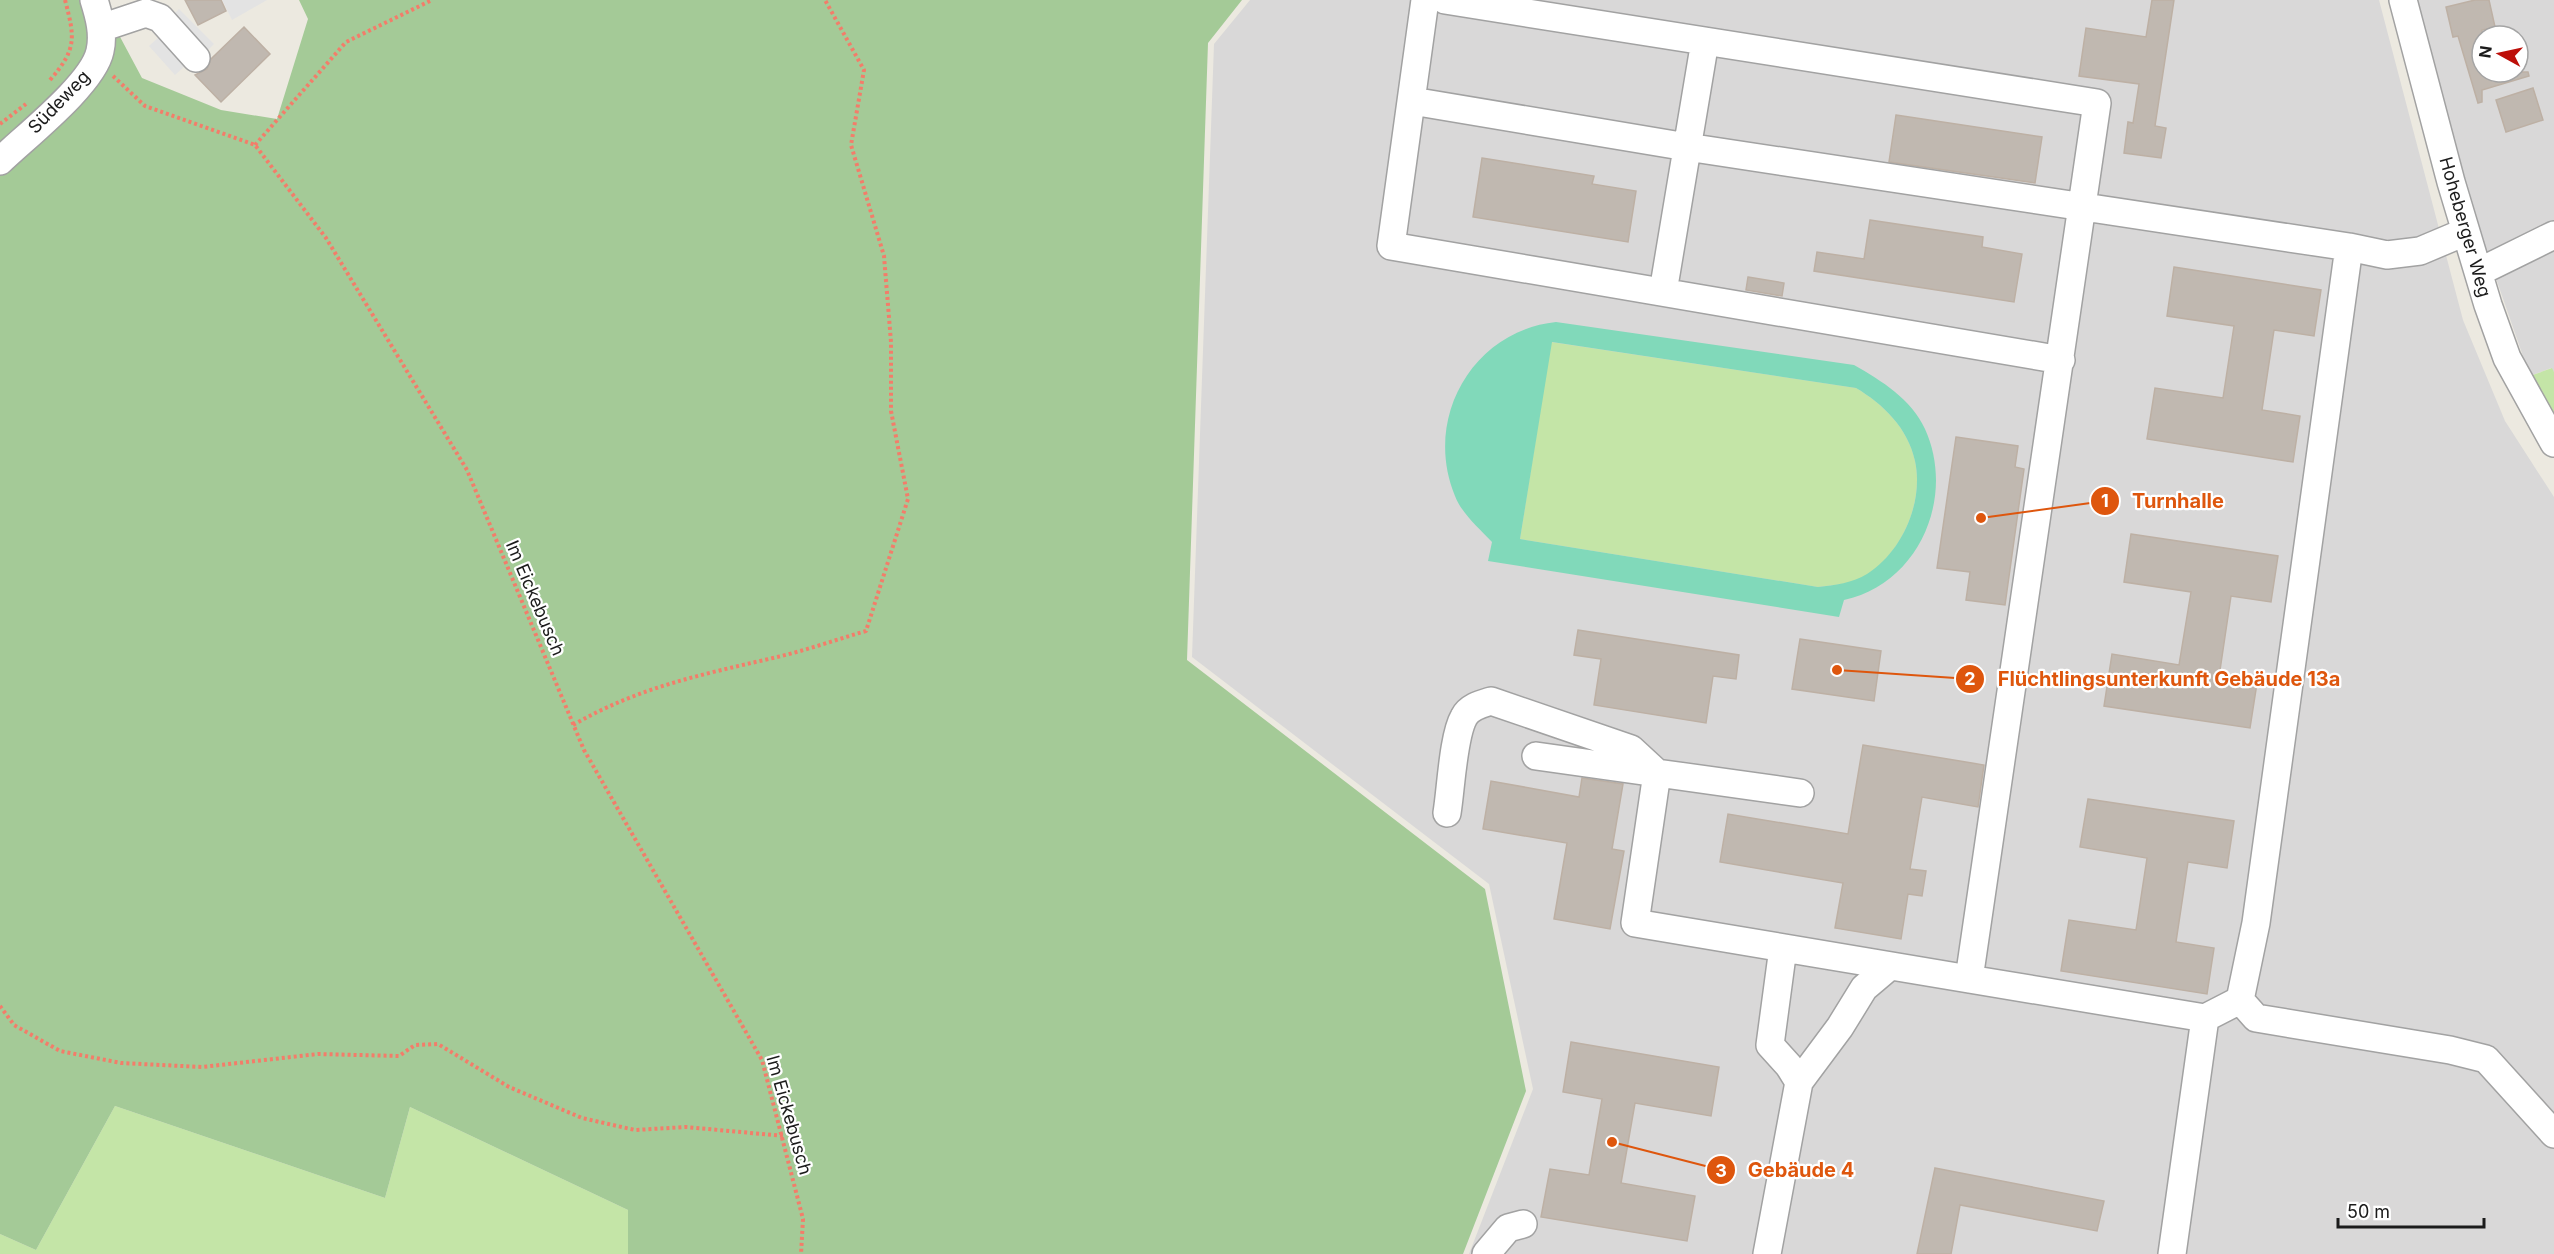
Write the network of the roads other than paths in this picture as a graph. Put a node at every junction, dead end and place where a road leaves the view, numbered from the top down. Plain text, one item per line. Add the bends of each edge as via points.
1 (94, 0) edge
2 (1425, 0) edge
3 (1445, 0) edge
4 (2403, 0) edge
5 (101, 28) junction
6 (1706, 41) junction
7 (196, 58) dead end
8 (1412, 101) junction
9 (1687, 147) junction
10 (0, 161) edge
11 (2083, 207) junction
12 (2465, 232) junction
13 (2554, 235) edge
14 (2349, 247) junction
15 (2479, 272) junction
16 (1663, 292) junction
17 (2061, 360) junction
18 (2554, 443) edge
19 (1536, 756) dead end
20 (1657, 773) junction
21 (1800, 793) dead end
22 (1448, 813) dead end
23 (1783, 948) junction
24 (1890, 966) junction
25 (1970, 979) junction
26 (2240, 1000) junction
27 (2205, 1018) junction
28 (1799, 1082) junction
29 (2554, 1134) edge
30 (1523, 1224) dead end
31 (1486, 1254) edge
32 (1767, 1254) edge
33 (2172, 1254) edge

1 - 5 street, Südeweg
2 - 8 street
3 - 6 street
4 - 12 street, Hoheberger Weg
5 - 7 street via 146,14 160,18
5 - 10 street, Südeweg via 97,61 75,89
6 - 9 street
6 - 11 street via 2097,103
8 - 9 street
8 - 16 street via 1391,246
9 - 11 street
9 - 16 street
11 - 14 street
11 - 17 street
12 - 14 street via 2420,251 2387,255
12 - 15 street, Hoheberger Weg
13 - 15 street
14 - 26 street via 2256,923
15 - 18 street, Hoheberger Weg via 2507,358
16 - 17 street
17 - 25 street
19 - 20 street
20 - 21 street
20 - 22 street via 1632,749 1491,701 1464,715
20 - 23 street via 1635,923
23 - 24 street
23 - 28 street via 1770,1045
24 - 25 street
24 - 28 street via 1864,988
25 - 27 street
26 - 27 street
26 - 29 street via 2256,1018 2486,1059
27 - 33 street
28 - 32 street
30 - 31 street via 1508,1228

